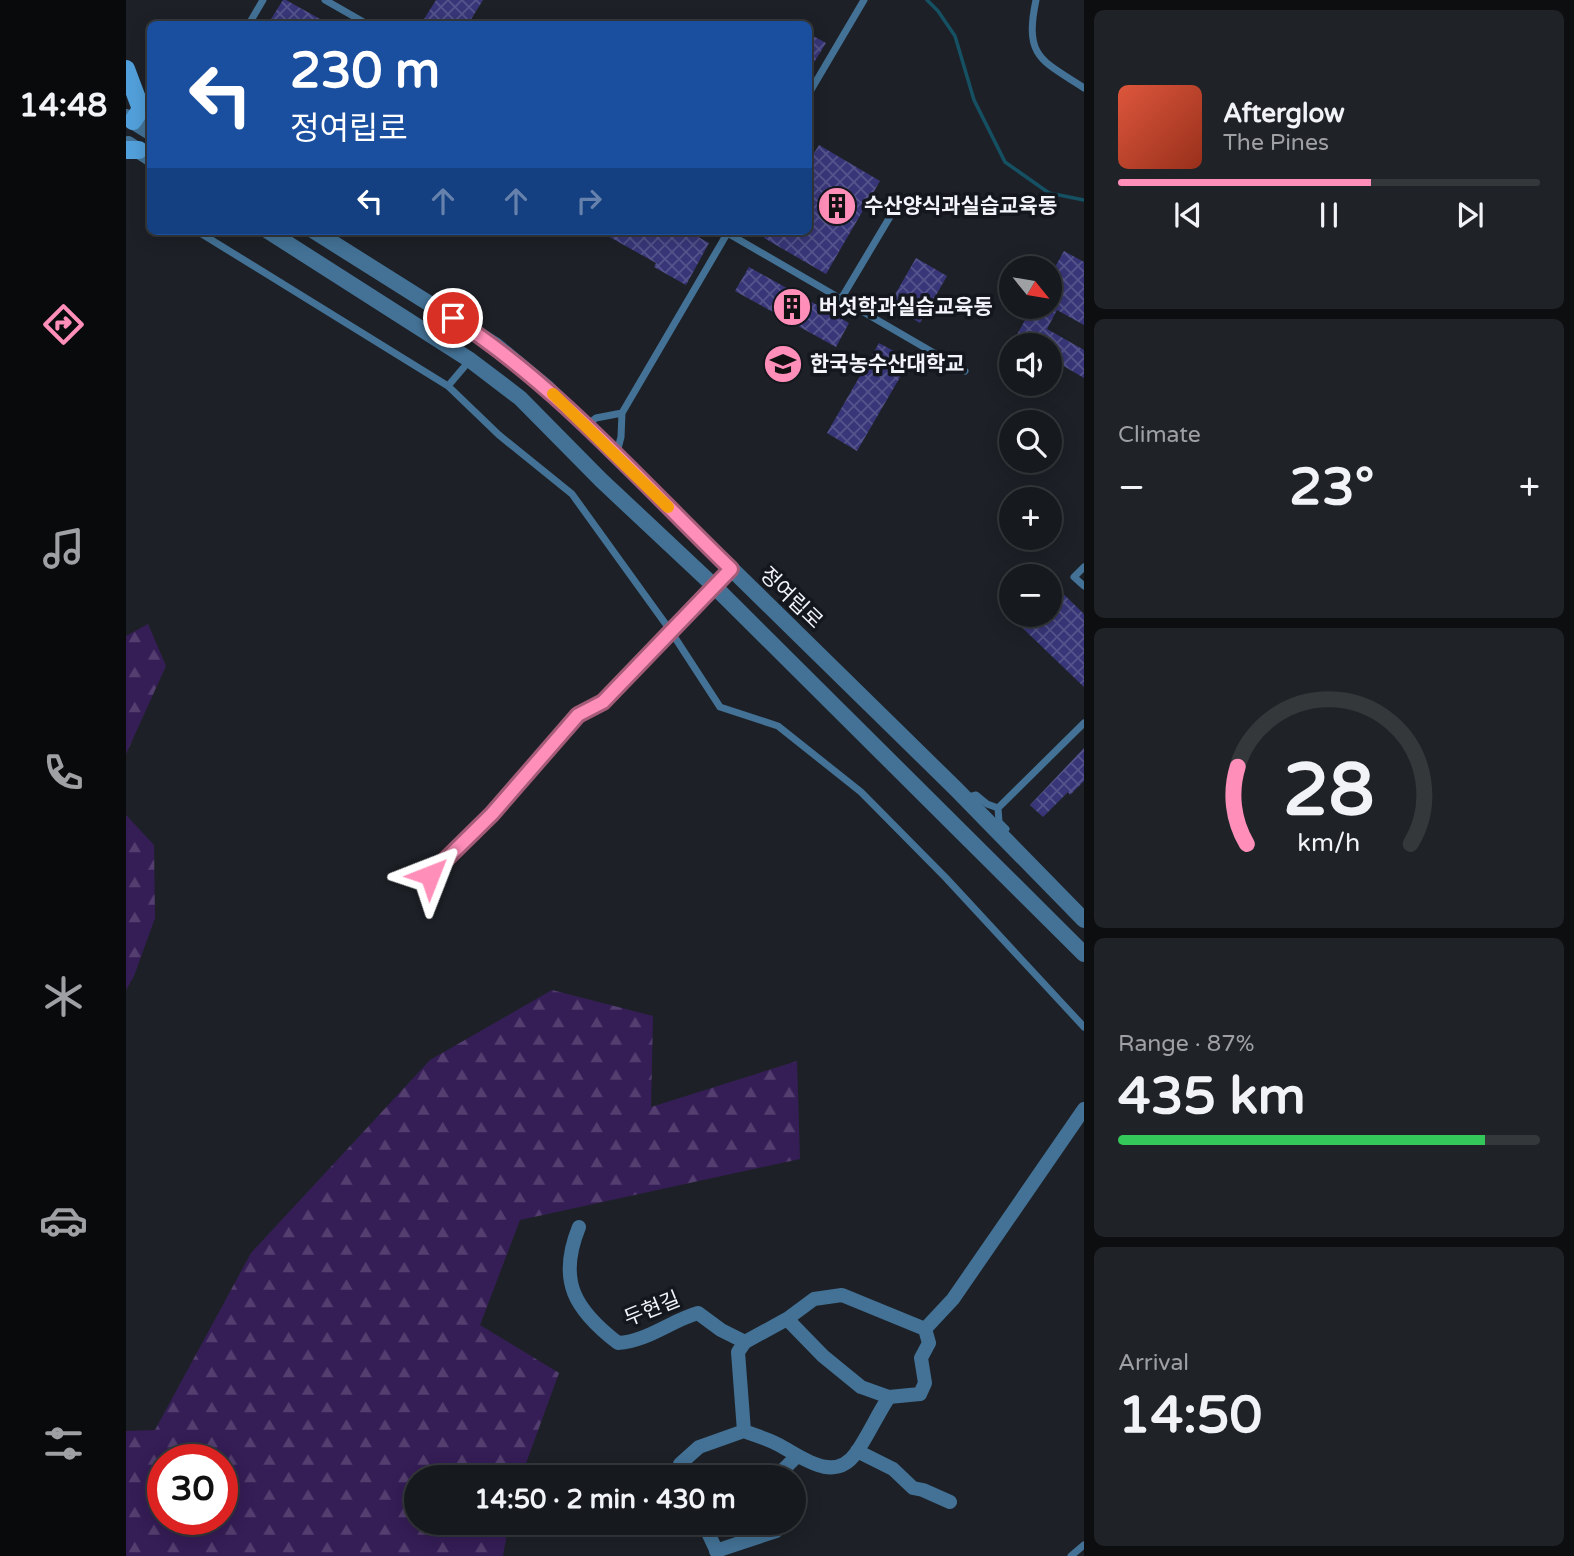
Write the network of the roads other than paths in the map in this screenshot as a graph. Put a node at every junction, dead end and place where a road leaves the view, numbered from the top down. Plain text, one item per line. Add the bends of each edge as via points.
1 (263, 0) edge
2 (325, 0) edge
3 (864, 0) edge
4 (1036, 0) edge
5 (250, 21) edge
6 (362, 21) edge
7 (126, 69) edge
8 (812, 88) edge
9 (1084, 89) edge
10 (130, 119) edge
11 (147, 130) edge
12 (897, 205) dead end
13 (211, 235) edge
14 (274, 235) edge
15 (320, 235) edge
16 (725, 235) edge
17 (732, 235) edge
18 (841, 299) junction
19 (470, 360) junction
20 (965, 371) dead end
21 (448, 386) junction
22 (622, 413) junction
23 (586, 426) junction
24 (617, 456) junction
25 (598, 476) junction
26 (1084, 567) edge
27 (731, 569) junction
28 (714, 586) junction
29 (1084, 586) edge
30 (670, 630) junction
31 (1084, 723) edge
32 (965, 798) junction
33 (998, 808) junction
34 (1007, 842) junction
35 (430, 875) dead end
36 (1084, 920) edge
37 (1084, 954) edge
38 (1084, 1027) edge
39 (1084, 1109) edge
40 (579, 1227) dead end
41 (787, 1319) junction
42 (925, 1329) junction
43 (745, 1342) junction
44 (889, 1397) junction
45 (744, 1431) junction
46 (857, 1451) junction
47 (796, 1457) junction
48 (680, 1465) edge
49 (788, 1465) edge
50 (950, 1502) dead end
51 (709, 1535) edge
52 (766, 1535) edge
53 (1084, 1545) edge
54 (718, 1554) edge
55 (1071, 1556) edge

1 - 5 lane
2 - 6 lane
3 - 8 lane
4 - 9 lane via 1031,31 1038,58
7 - 10 main road via 141,109
10 - 11 street
12 - 18 lane
13 - 21 lane
14 - 19 street
15 - 23 street, 정여립로 via 495,345
16 - 22 lane
17 - 18 lane
18 - 20 lane
19 - 21 lane
19 - 25 street via 520,398
21 - 30 lane via 572,494
22 - 23 lane via 596,418
22 - 24 lane
23 - 24 street, 정여립로
24 - 25 street
24 - 27 street, 정여립로
25 - 28 street
26 - 29 lane via 1074,577
27 - 28 street
27 - 32 street, 정여립로
28 - 30 street
28 - 37 street
30 - 35 street via 603,702 578,715 492,814
30 - 38 lane via 720,707 778,726 861,792
31 - 33 lane
32 - 33 lane via 976,795
32 - 34 street, 정여립로
33 - 34 lane via 999,822 1011,835
34 - 36 street, 정여립로
39 - 42 street via 953,1299
40 - 43 street, 두현길 via 569,1270 572,1292 597,1327 618,1343 635,1342 698,1313
41 - 42 street via 814,1299 842,1295
41 - 43 street
41 - 44 street via 861,1387
42 - 44 street via 929,1343 921,1357 925,1383 920,1394
43 - 45 street via 738,1352
44 - 46 street
45 - 47 street
45 - 48 street via 699,1447
46 - 47 street via 846,1463 830,1468
46 - 50 street via 892,1469 913,1488
47 - 49 street
51 - 54 street
52 - 54 street
53 - 55 lane

